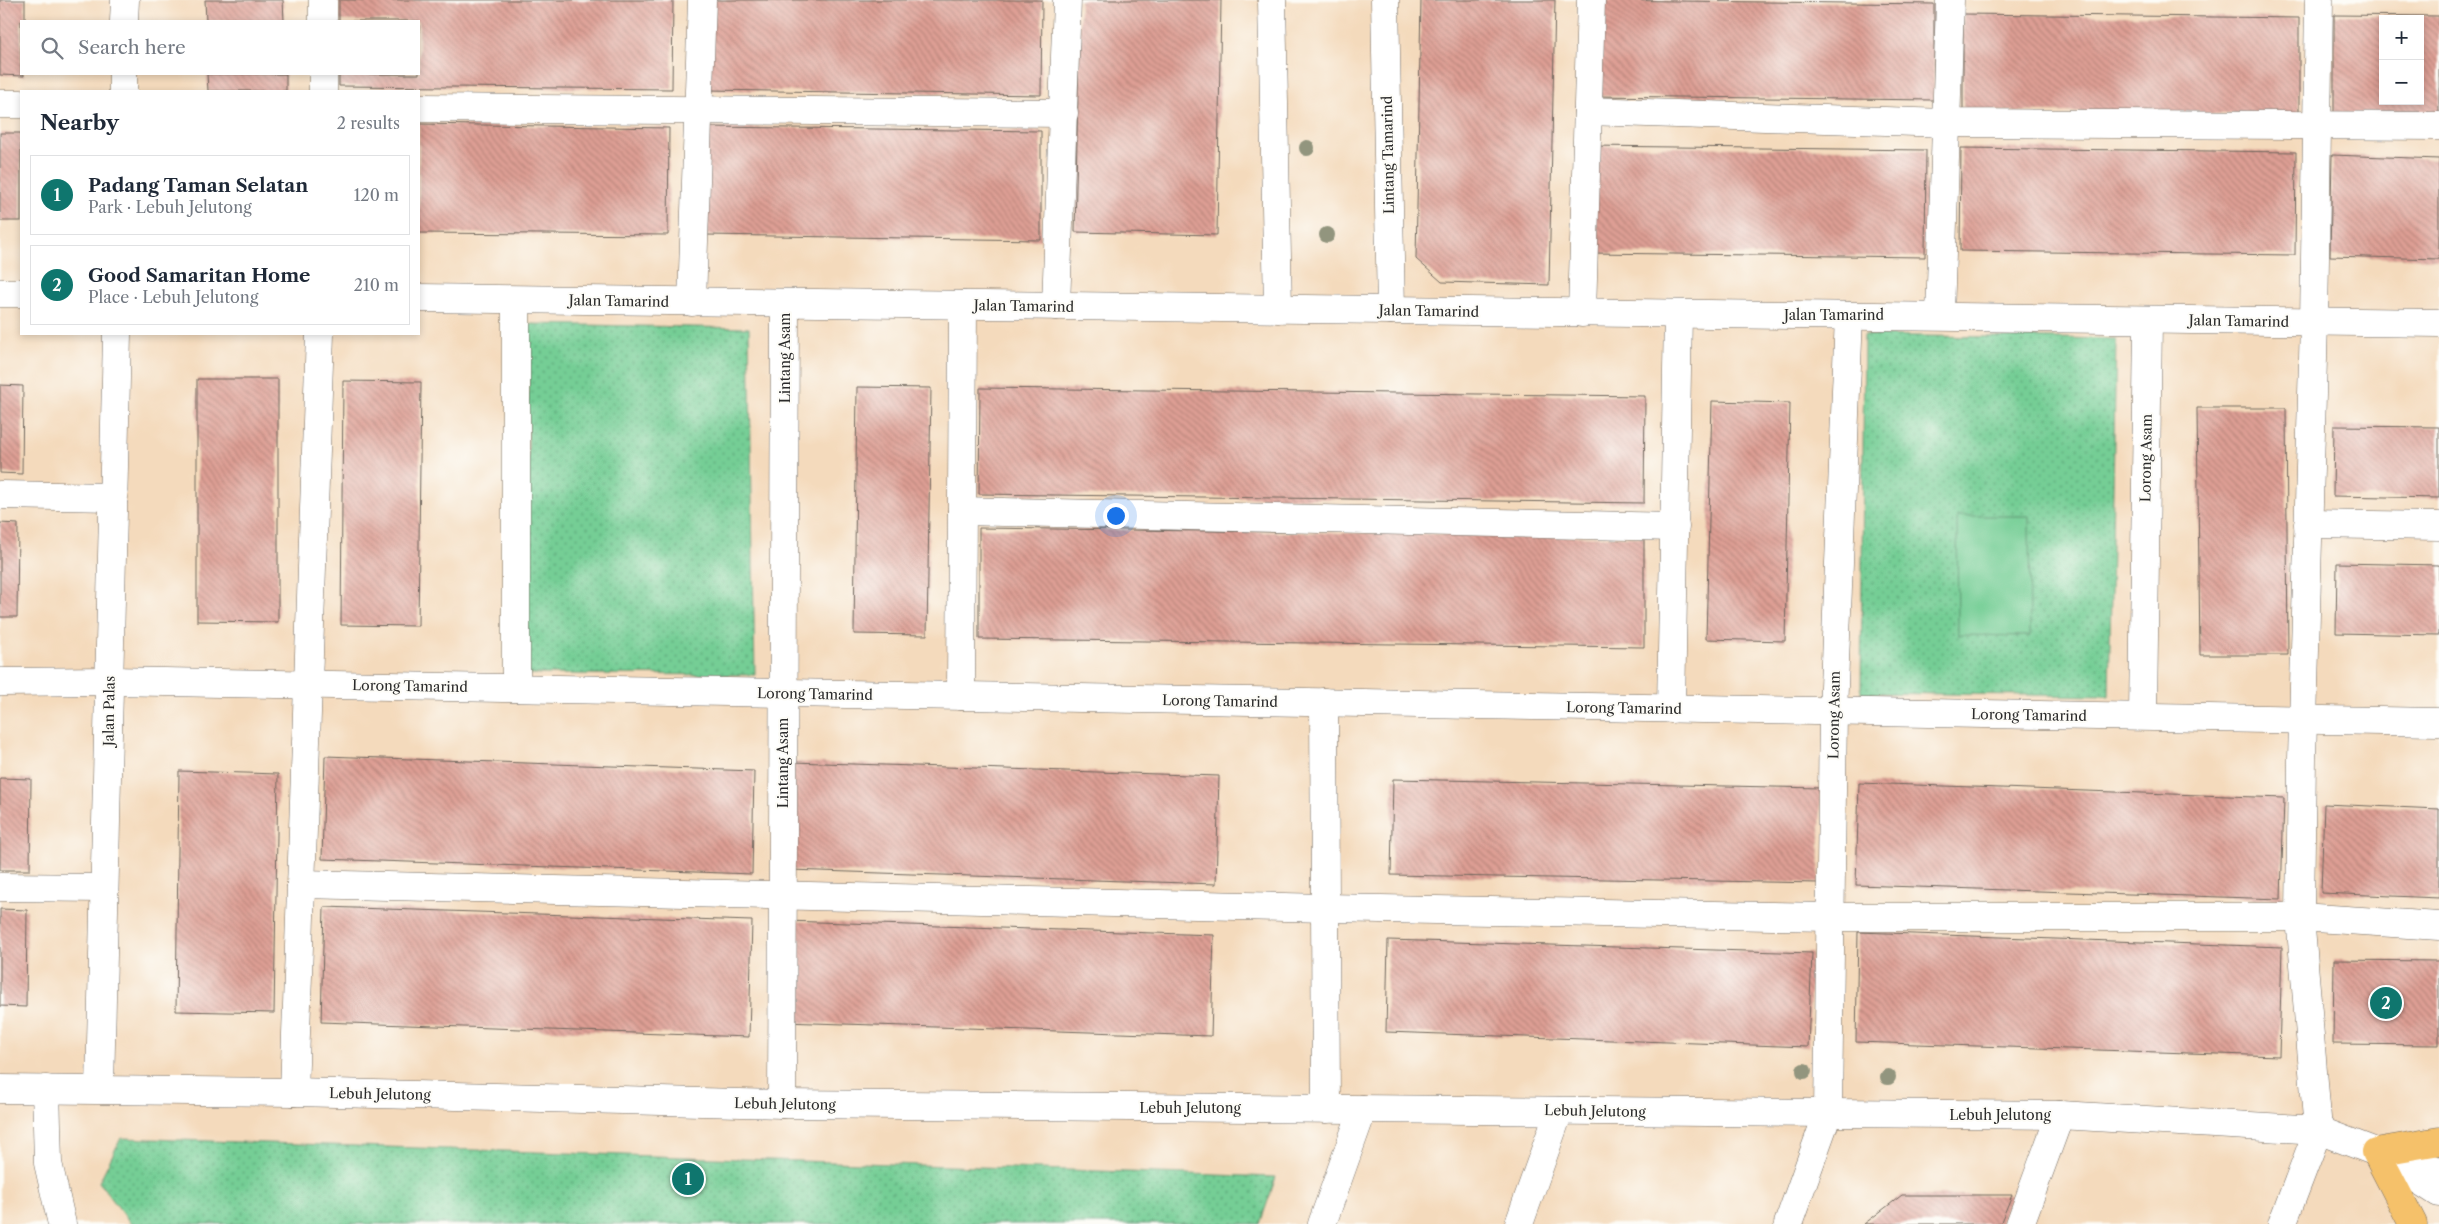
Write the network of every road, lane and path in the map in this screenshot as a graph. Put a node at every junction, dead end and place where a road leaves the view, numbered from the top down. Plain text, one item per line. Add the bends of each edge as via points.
1 (125, 0) edge
2 (323, 0) edge
3 (702, 0) edge
4 (1067, 0) edge
5 (1272, 0) edge
6 (1385, 0) edge
7 (1592, 0) edge
8 (1950, 0) edge
9 (2319, 0) edge
10 (124, 20) edge
11 (323, 20) edge
12 (123, 75) edge
13 (323, 75) edge
14 (123, 90) edge
15 (323, 90) edge
16 (0, 104) edge
17 (20, 104) edge
18 (420, 108) edge
19 (1588, 111) junction
20 (698, 112) junction
21 (1064, 113) junction
22 (1946, 124) junction
23 (2317, 125) junction
24 (2439, 126) edge
25 (0, 293) edge
26 (20, 293) edge
27 (420, 298) edge
28 (516, 300) junction
29 (692, 302) junction
30 (785, 303) junction
31 (963, 305) junction
32 (1056, 306) junction
33 (1278, 309) junction
34 (1391, 310) junction
35 (1582, 313) junction
36 (1678, 314) junction
37 (1849, 316) junction
38 (1940, 316) junction
39 (2148, 320) junction
40 (2314, 322) junction
41 (2439, 324) edge
42 (117, 335) edge
43 (320, 335) edge
44 (0, 496) edge
45 (114, 497) junction
46 (962, 511) junction
47 (2308, 524) junction
48 (2439, 526) edge
49 (1675, 527) junction
50 (109, 681) junction
51 (0, 682) edge
52 (308, 685) junction
53 (516, 688) junction
54 (783, 693) junction
55 (961, 696) junction
56 (1324, 702) junction
57 (1671, 709) junction
58 (1833, 711) junction
59 (2143, 716) junction
60 (2304, 719) junction
61 (2439, 722) edge
62 (301, 884) junction
63 (0, 887) edge
64 (104, 888) junction
65 (782, 895) junction
66 (1326, 908) junction
67 (1831, 917) junction
68 (2300, 917) junction
69 (2439, 926) edge
70 (100, 1088) junction
71 (0, 1089) edge
72 (46, 1090) junction
73 (294, 1092) junction
74 (782, 1104) junction
75 (1326, 1109) junction
76 (1363, 1109) junction
77 (1559, 1111) junction
78 (1828, 1113) junction
79 (2060, 1115) junction
80 (2318, 1130) junction
81 (2439, 1141) edge
82 (2376, 1152) junction
83 (2439, 1171) edge
84 (2439, 1193) edge
85 (62, 1224) edge
86 (1322, 1224) edge
87 (1519, 1224) edge
88 (1788, 1224) edge
89 (2020, 1224) edge
90 (2282, 1224) edge
91 (2413, 1224) edge

1 - 10 street
2 - 11 street
3 - 20 street
4 - 21 street
5 - 33 street
6 - 34 street, Lintang Tamarind
7 - 19 street
8 - 22 street
9 - 23 street
12 - 14 street
13 - 15 street
16 - 17 street
18 - 20 street
19 - 22 street
19 - 35 street
20 - 21 street
20 - 29 street
21 - 32 street
22 - 23 street
22 - 38 street
23 - 24 street
23 - 40 street
25 - 26 street
27 - 28 street, Jalan Tamarind
28 - 29 street, Jalan Tamarind
28 - 53 street
29 - 30 street, Jalan Tamarind
30 - 31 street, Jalan Tamarind
30 - 54 street, Lintang Asam
31 - 32 street, Jalan Tamarind
31 - 46 street
32 - 33 street, Jalan Tamarind
33 - 34 street, Jalan Tamarind
34 - 35 street, Jalan Tamarind
35 - 36 street, Jalan Tamarind
36 - 37 street, Jalan Tamarind
36 - 49 street
37 - 38 street, Jalan Tamarind
37 - 58 street, Lorong Asam
38 - 39 street, Jalan Tamarind
39 - 40 street, Jalan Tamarind
39 - 59 street, Lorong Asam
40 - 41 street, Jalan Tamarind
40 - 47 street
42 - 45 street, Jalan Palas
43 - 52 street
44 - 45 street
45 - 50 street, Jalan Palas
46 - 49 street
46 - 55 street
47 - 48 street
47 - 60 street
49 - 57 street
50 - 51 street, Lorong Tamarind
50 - 52 street, Lorong Tamarind
50 - 64 street, Jalan Palas
52 - 53 street, Lorong Tamarind
52 - 62 street
53 - 54 street, Lorong Tamarind
54 - 55 street, Lorong Tamarind
54 - 65 street, Lintang Asam
55 - 56 street, Lorong Tamarind
56 - 57 street, Lorong Tamarind
56 - 66 street
57 - 58 street, Lorong Tamarind
58 - 59 street, Lorong Tamarind
58 - 67 street, Lorong Asam
59 - 60 street, Lorong Tamarind
60 - 61 street, Lorong Tamarind
60 - 68 street
62 - 65 street
62 - 73 street
63 - 64 street
64 - 70 street, Jalan Palas
65 - 66 street
65 - 74 street, Lintang Asam
66 - 67 street
66 - 75 street
67 - 68 street
67 - 78 street, Lorong Asam
68 - 69 street
68 - 80 street
70 - 72 street, Lebuh Jelutong
70 - 73 street, Lebuh Jelutong
71 - 72 street, Lebuh Jelutong
72 - 85 street via 48,1163
73 - 74 street, Lebuh Jelutong
74 - 75 street, Lebuh Jelutong
75 - 76 street, Lebuh Jelutong
76 - 77 street, Lebuh Jelutong
76 - 86 street
77 - 78 street, Lebuh Jelutong
77 - 87 street
78 - 79 street, Lebuh Jelutong
78 - 88 street, Lorong Asam
79 - 80 street, Lebuh Jelutong
79 - 89 street
80 - 82 street, Lebuh Jelutong
80 - 90 street
81 - 82 highway
82 - 83 street
82 - 84 street
82 - 91 highway

